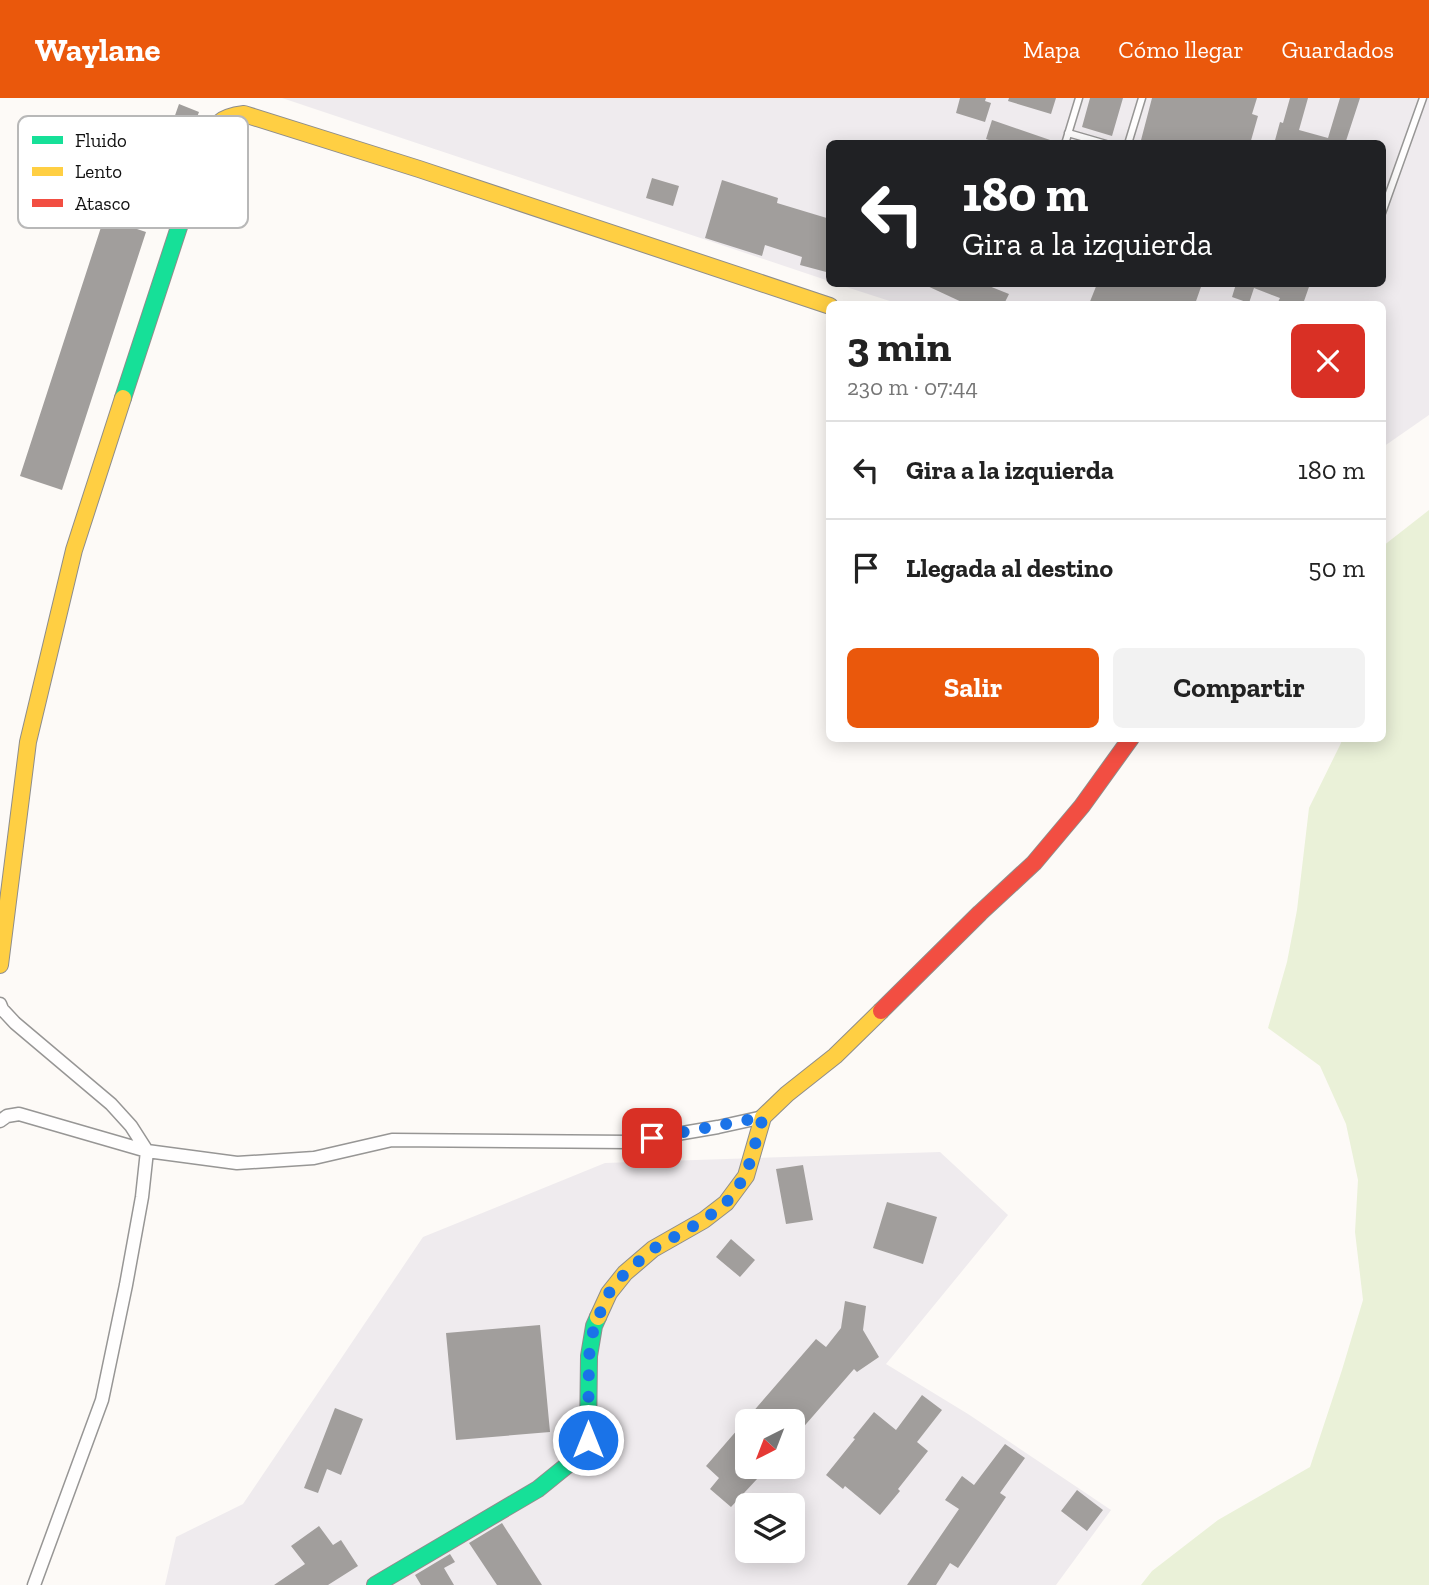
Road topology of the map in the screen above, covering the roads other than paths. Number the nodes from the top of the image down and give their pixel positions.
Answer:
1 (1079, 98) edge
2 (1142, 98) edge
3 (1423, 98) edge
4 (230, 116) edge
5 (1068, 133) junction
6 (1066, 140) edge
7 (1092, 140) edge
8 (1129, 140) edge
9 (1386, 203) edge
10 (179, 228) edge
11 (826, 305) edge
12 (1128, 742) edge
13 (0, 965) edge
14 (0, 1004) edge
15 (763, 1117) junction
16 (0, 1121) edge
17 (147, 1151) junction
18 (34, 1585) edge
19 (375, 1585) edge

1 - 5 lane
2 - 8 lane
3 - 9 lane
4 - 11 street
5 - 6 lane
5 - 7 lane
10 - 13 street
12 - 15 street
14 - 17 street
15 - 17 street
15 - 19 street
16 - 17 street
17 - 18 street

